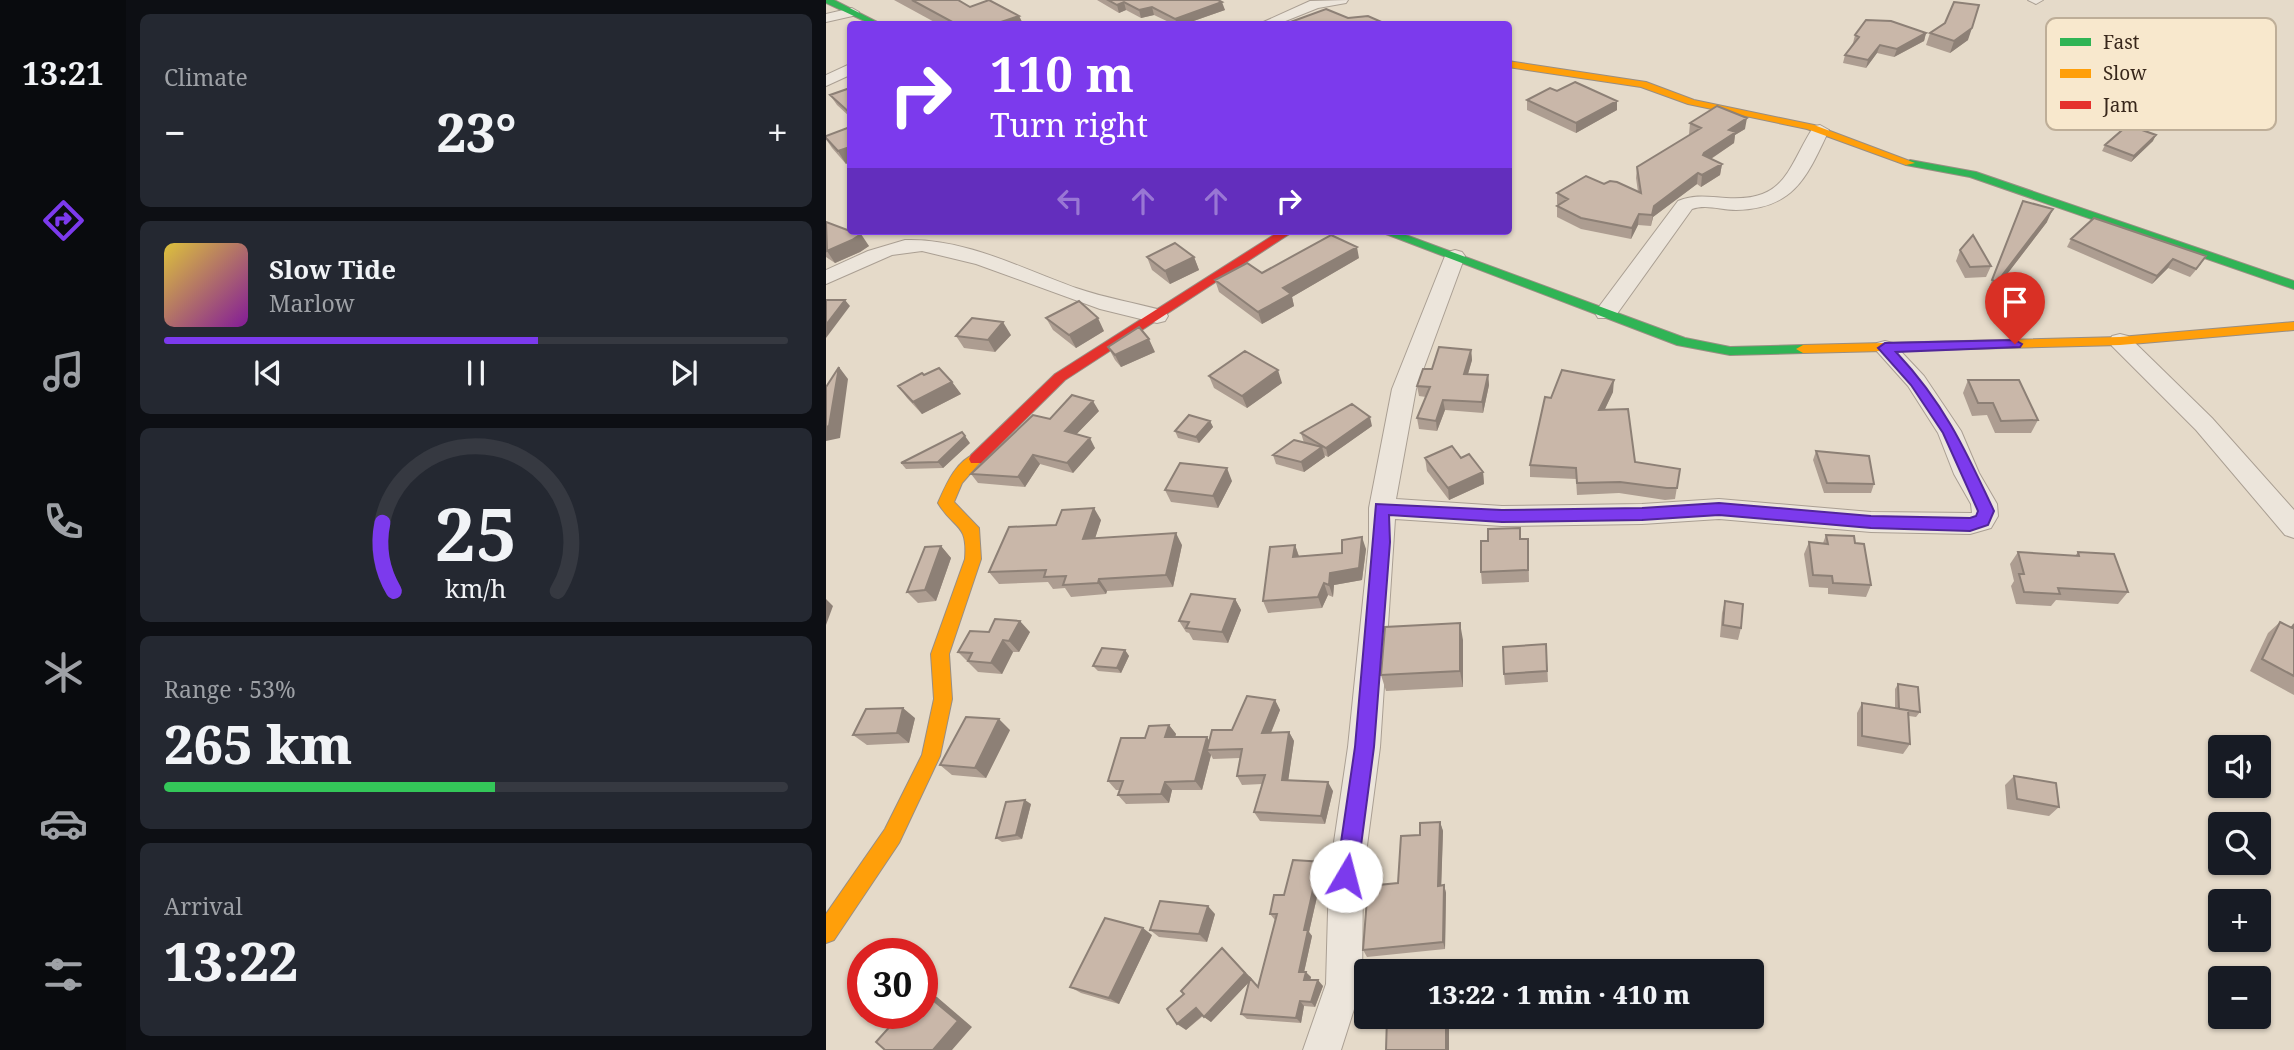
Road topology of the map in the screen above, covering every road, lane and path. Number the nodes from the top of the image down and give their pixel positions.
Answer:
1 (827, 0) edge
2 (1342, 0) edge
3 (1310, 2) edge
4 (852, 12) junction
5 (1343, 16) edge
6 (826, 18) edge
7 (871, 21) edge
8 (1272, 21) edge
9 (1512, 66) edge
10 (847, 71) edge
11 (826, 82) edge
12 (1820, 130) junction
13 (1282, 235) edge
14 (1395, 235) edge
15 (1455, 256) junction
16 (826, 278) edge
17 (2294, 285) edge
18 (1606, 313) junction
19 (1157, 316) junction
20 (2294, 326) edge
21 (2120, 341) junction
22 (1885, 348) junction
23 (1381, 508) junction
24 (2294, 528) edge
25 (826, 932) edge
26 (1322, 1050) edge

1 - 4 street
2 - 3 street
3 - 5 street
3 - 8 street
4 - 6 street
4 - 7 street
9 - 12 street
10 - 11 street
12 - 17 street
12 - 18 street
13 - 19 street
14 - 15 street
15 - 18 street
15 - 23 street
16 - 19 street
18 - 22 street
19 - 25 street
20 - 21 street
21 - 22 street
21 - 24 street
22 - 23 street
23 - 26 street

